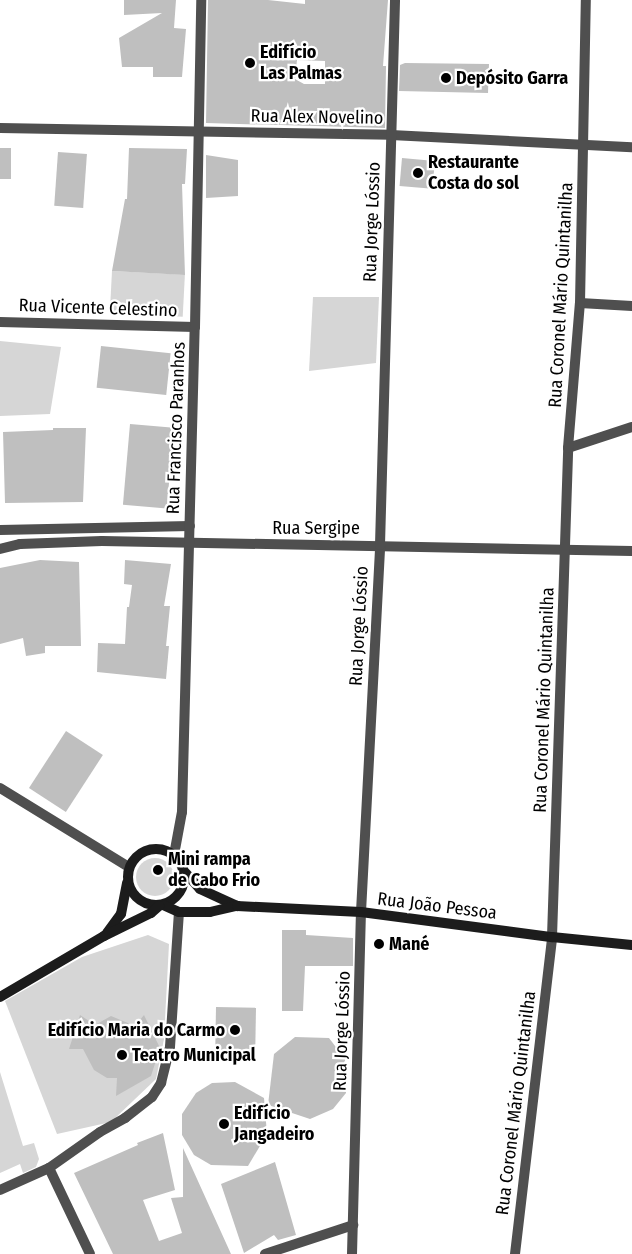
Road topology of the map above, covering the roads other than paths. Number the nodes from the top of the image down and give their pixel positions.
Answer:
1 (201, 0) edge
2 (395, 0) edge
3 (586, 0) edge
4 (0, 128) edge
5 (197, 131) junction
6 (391, 135) junction
7 (584, 146) junction
8 (632, 147) edge
9 (580, 303) junction
10 (632, 306) edge
11 (0, 322) edge
12 (195, 328) junction
13 (632, 427) edge
14 (568, 448) junction
15 (190, 526) junction
16 (0, 530) edge
17 (189, 544) junction
18 (380, 545) junction
19 (0, 549) edge
20 (565, 550) junction
21 (632, 551) edge
22 (0, 788) edge
23 (174, 856) junction
24 (129, 867) junction
25 (183, 870) junction
26 (128, 882) junction
27 (161, 905) junction
28 (237, 906) junction
29 (179, 912) junction
30 (361, 912) junction
31 (104, 936) junction
32 (552, 937) junction
33 (632, 945) edge
34 (0, 997) edge
35 (49, 1168) junction
36 (0, 1190) edge
37 (353, 1225) junction
38 (90, 1254) edge
39 (265, 1254) edge
40 (352, 1254) edge
41 (515, 1254) edge

1 - 5 street, Rua Francisco Paranhos
2 - 6 street, Rua Jorge Lóssio
3 - 7 street, Rua Coronel Mário Quintanilha
4 - 5 street, Rua Alex Novelino
5 - 6 street, Rua Alex Novelino
5 - 12 street, Rua Francisco Paranhos
6 - 7 street, Rua Alex Novelino
6 - 18 street, Rua Jorge Lóssio
7 - 8 street, Rua Alex Novelino
7 - 9 street, Rua Coronel Mário Quintanilha
9 - 10 street
9 - 14 street, Rua Coronel Mário Quintanilha
11 - 12 street, Rua Vicente Celestino
12 - 15 street, Rua Francisco Paranhos
13 - 14 street
14 - 20 street, Rua Coronel Mário Quintanilha
15 - 16 street
15 - 17 street, Rua Francisco Paranhos
17 - 18 street, Rua Sergipe
17 - 19 street, Rua Sergipe
17 - 23 street, Rua Francisco Paranhos
18 - 20 street, Rua Sergipe
18 - 30 street, Rua Jorge Lóssio
20 - 21 street, Rua Sergipe
20 - 32 street, Rua Coronel Mário Quintanilha
22 - 24 street
23 - 24 street
23 - 25 street
24 - 26 street
25 - 27 street
25 - 28 street, Rua João Pessoa
26 - 27 street
26 - 31 street
27 - 29 street, Rua João Pessoa
27 - 31 street
28 - 29 street, Rua João Pessoa
28 - 30 street, Rua João Pessoa
29 - 35 street
30 - 32 street, Rua João Pessoa
30 - 37 street, Rua Jorge Lóssio
31 - 34 street
32 - 33 street, Rua João Pessoa
32 - 41 street, Rua Coronel Mário Quintanilha
35 - 36 street
35 - 38 street
37 - 39 street
37 - 40 street, Rua Jorge Lóssio

